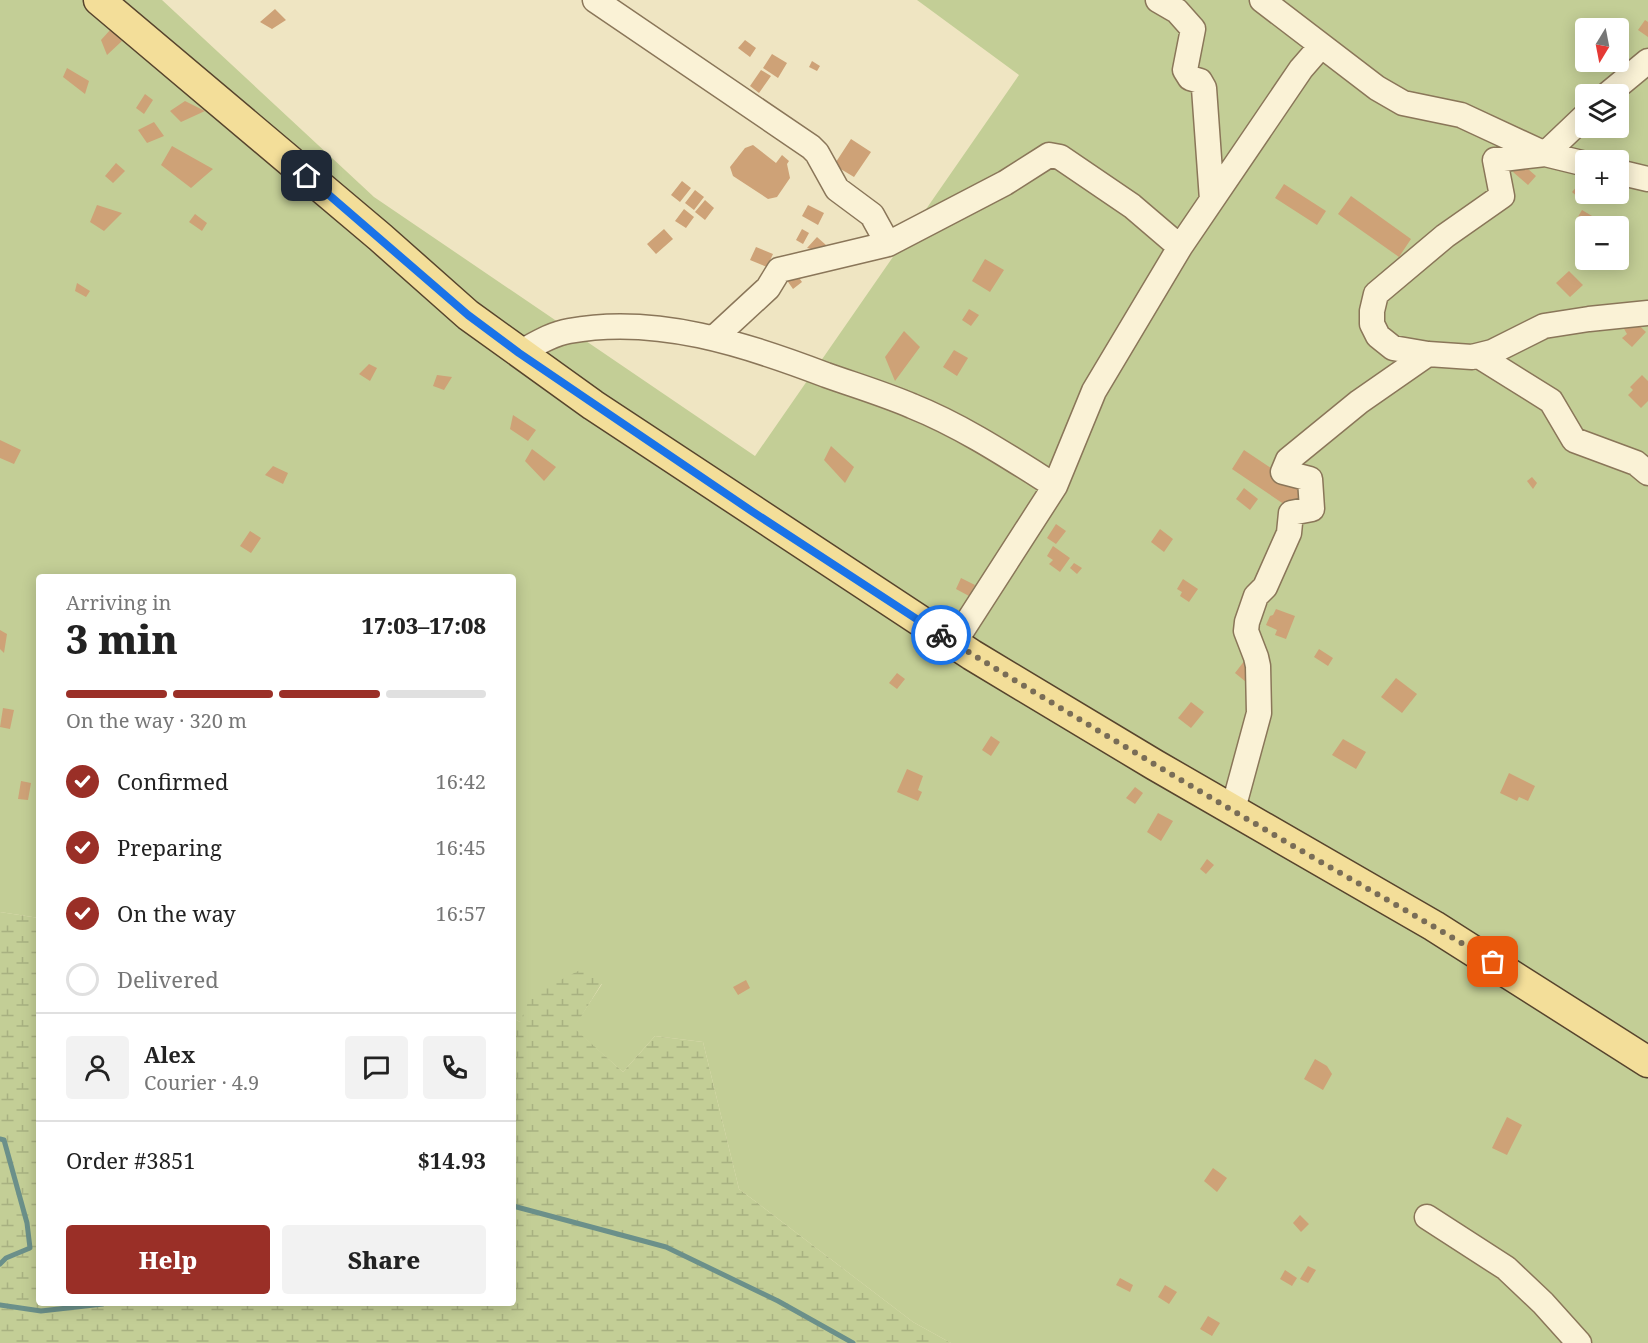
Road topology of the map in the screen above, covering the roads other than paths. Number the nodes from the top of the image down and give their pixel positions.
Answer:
1 (99, 0) edge
2 (595, 0) edge
3 (1158, 0) edge
4 (1262, 0) edge
5 (1321, 46) junction
6 (1648, 61) edge
7 (1620, 84) edge
8 (1575, 125) edge
9 (1545, 154) junction
10 (1575, 161) edge
11 (1629, 175) edge
12 (1648, 179) edge
13 (1212, 200) junction
14 (888, 244) junction
15 (1180, 247) junction
16 (1648, 313) edge
17 (715, 337) junction
18 (519, 353) junction
19 (1428, 354) junction
20 (1479, 356) junction
21 (1648, 473) edge
22 (1055, 486) junction
23 (954, 643) junction
24 (1233, 809) junction
25 (1648, 1062) edge
26 (1426, 1217) dead end
27 (1579, 1343) edge

1 - 18 main road
2 - 14 street
3 - 13 street
4 - 5 street
5 - 9 street
5 - 13 street
6 - 7 street
8 - 9 street
9 - 10 street
9 - 19 street
11 - 12 street
13 - 15 street
14 - 15 street
14 - 17 street
15 - 22 street
16 - 20 street
17 - 18 street
17 - 22 street
18 - 23 main road
19 - 20 street
19 - 24 street
20 - 21 street
22 - 23 street
23 - 24 main road
24 - 25 main road
26 - 27 street

